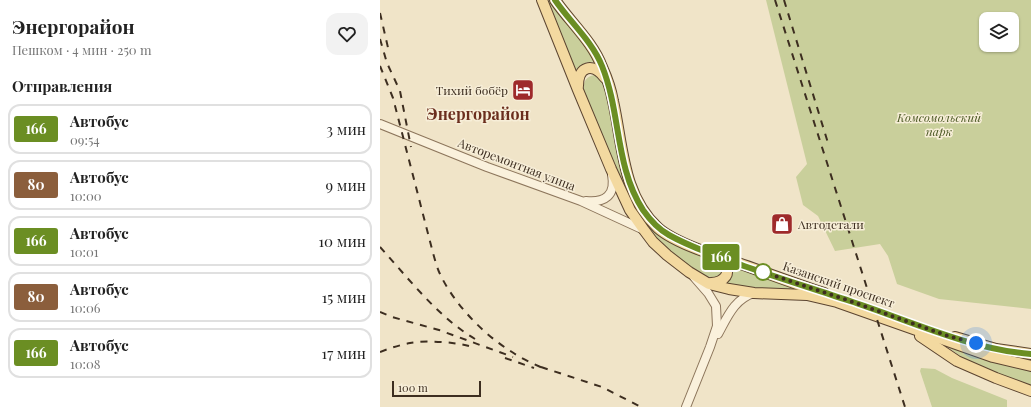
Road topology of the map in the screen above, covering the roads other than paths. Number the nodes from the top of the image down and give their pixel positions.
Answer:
1 (542, 0) edge
2 (555, 0) edge
3 (608, 83) junction
4 (578, 90) junction
5 (380, 124) edge
6 (611, 169) junction
7 (581, 201) junction
8 (644, 230) junction
9 (717, 256) junction
10 (690, 272) junction
11 (709, 284) junction
12 (754, 293) junction
13 (907, 327) junction
14 (710, 347) junction
15 (1031, 348) edge
16 (996, 349) junction
17 (1031, 354) edge
18 (1031, 366) edge
19 (1031, 390) edge
20 (686, 407) edge

1 - 4 main road, Казанский проспект
2 - 3 main road, Казанский проспект
3 - 4 main road
3 - 9 main road, Казанский проспект
4 - 6 main road, Казанский проспект
5 - 7 street, Авторемонтная улица
6 - 7 street
6 - 8 main road, Казанский проспект
7 - 8 street, Авторемонтная улица
8 - 10 main road, Казанский проспект
9 - 11 main road
9 - 16 main road, Казанский проспект
10 - 11 main road, Казанский проспект
10 - 14 street
11 - 12 main road, Казанский проспект
12 - 13 main road, Казанский проспект
12 - 14 street
13 - 18 main road, Казанский проспект
13 - 19 main road
14 - 20 street
15 - 16 main road
16 - 17 main road, Казанский проспект

